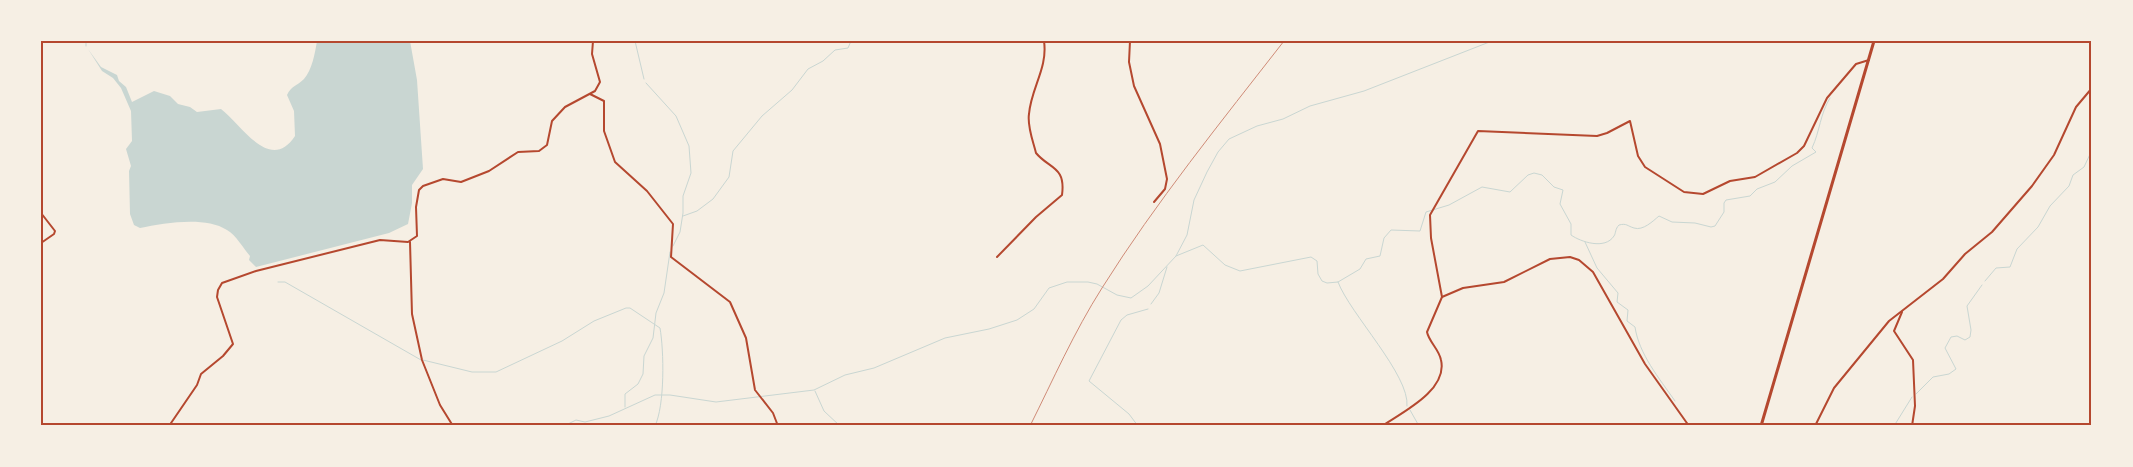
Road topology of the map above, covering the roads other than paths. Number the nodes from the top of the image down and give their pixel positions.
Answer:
1 (593, 41) edge
2 (1044, 41) edge
3 (1130, 41) edge
4 (1874, 41) edge
5 (1869, 60) junction
6 (2092, 88) edge
7 (590, 94) junction
8 (1154, 202) dead end
9 (41, 213) edge
10 (410, 242) junction
11 (41, 243) edge
12 (997, 257) dead end
13 (1442, 297) junction
14 (1903, 310) junction
15 (169, 426) edge
16 (453, 426) edge
17 (778, 426) edge
18 (1382, 426) edge
19 (1689, 426) edge
20 (1761, 426) edge
21 (1815, 426) edge
22 (1912, 426) edge

1 - 7 street
2 - 12 street
3 - 8 street
4 - 5 main road
5 - 13 street
5 - 20 main road
6 - 14 street
7 - 10 street
7 - 17 street
9 - 11 street
10 - 15 street
10 - 16 street
13 - 18 street
13 - 19 street
14 - 21 street
14 - 22 street

